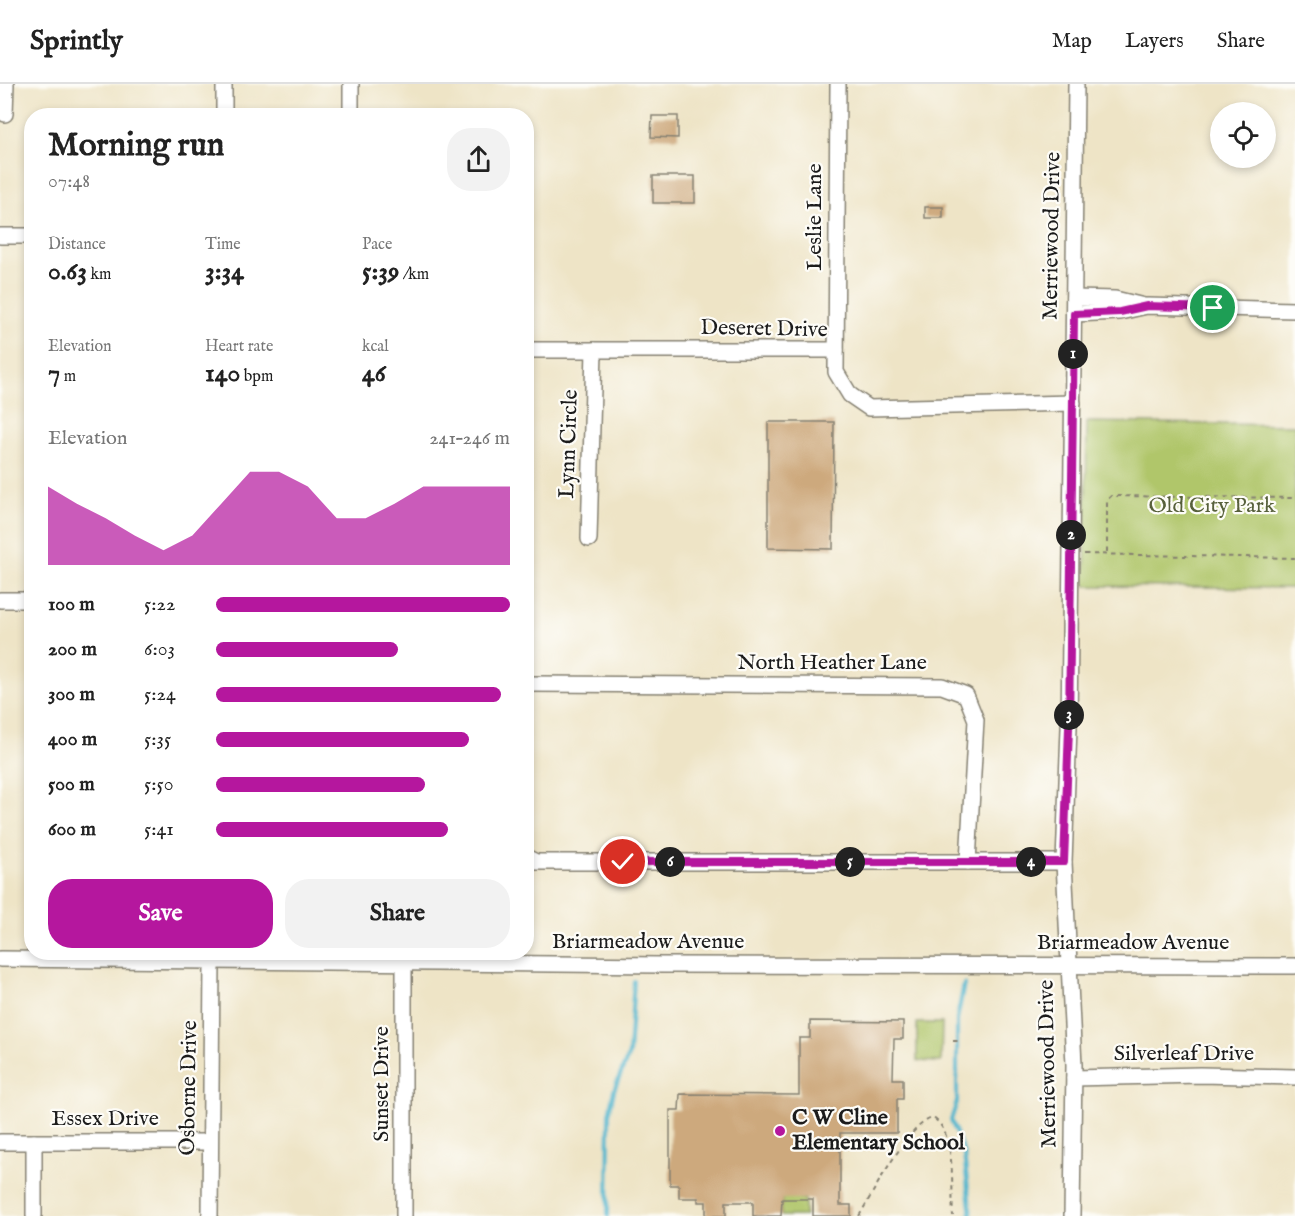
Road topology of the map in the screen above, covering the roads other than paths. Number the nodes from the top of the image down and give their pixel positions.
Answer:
1 (6, 84) edge
2 (224, 84) edge
3 (351, 84) edge
4 (838, 84) edge
5 (1076, 84) edge
6 (224, 108) edge
7 (351, 108) edge
8 (5, 114) dead end
9 (0, 236) edge
10 (24, 236) edge
11 (1074, 306) junction
12 (1295, 310) edge
13 (534, 350) edge
14 (594, 350) junction
15 (836, 350) junction
16 (1073, 403) junction
17 (589, 539) dead end
18 (0, 600) edge
19 (24, 600) edge
20 (534, 684) edge
21 (534, 861) edge
22 (968, 862) junction
23 (1064, 862) junction
24 (0, 959) edge
25 (24, 959) edge
26 (106, 960) edge
27 (276, 960) edge
28 (404, 960) edge
29 (534, 960) edge
30 (212, 961) junction
31 (1069, 966) junction
32 (1295, 966) edge
33 (1295, 1077) edge
34 (1074, 1078) junction
35 (0, 1142) edge
36 (34, 1142) junction
37 (210, 1142) junction
38 (34, 1216) edge
39 (210, 1216) edge
40 (404, 1216) edge
41 (1072, 1216) edge

1 - 8 street
2 - 6 street
3 - 7 street
4 - 15 street, Leslie Lane
5 - 11 street, Merriewood Drive
9 - 10 street
11 - 12 street
11 - 16 street, Merriewood Drive
13 - 14 street, Deseret Drive
14 - 15 street, Deseret Drive
14 - 17 street, Lynn Circle
15 - 16 street, Deseret Drive
16 - 23 street, Merriewood Drive
18 - 19 street
20 - 22 street, North Heather Lane
21 - 22 street
22 - 23 street
23 - 31 street, Merriewood Drive
24 - 25 street, Briarmeadow Avenue
26 - 30 street, Briarmeadow Avenue
27 - 30 street, Briarmeadow Avenue
28 - 40 street, Sunset Drive
29 - 31 street, Briarmeadow Avenue
30 - 37 street, Osborne Drive
31 - 32 street, Briarmeadow Avenue
31 - 34 street, Merriewood Drive
33 - 34 street, Silverleaf Drive
34 - 41 street, Merriewood Drive
35 - 36 street, Essex Drive
36 - 37 street, Essex Drive
36 - 38 street
37 - 39 street, Osborne Drive

